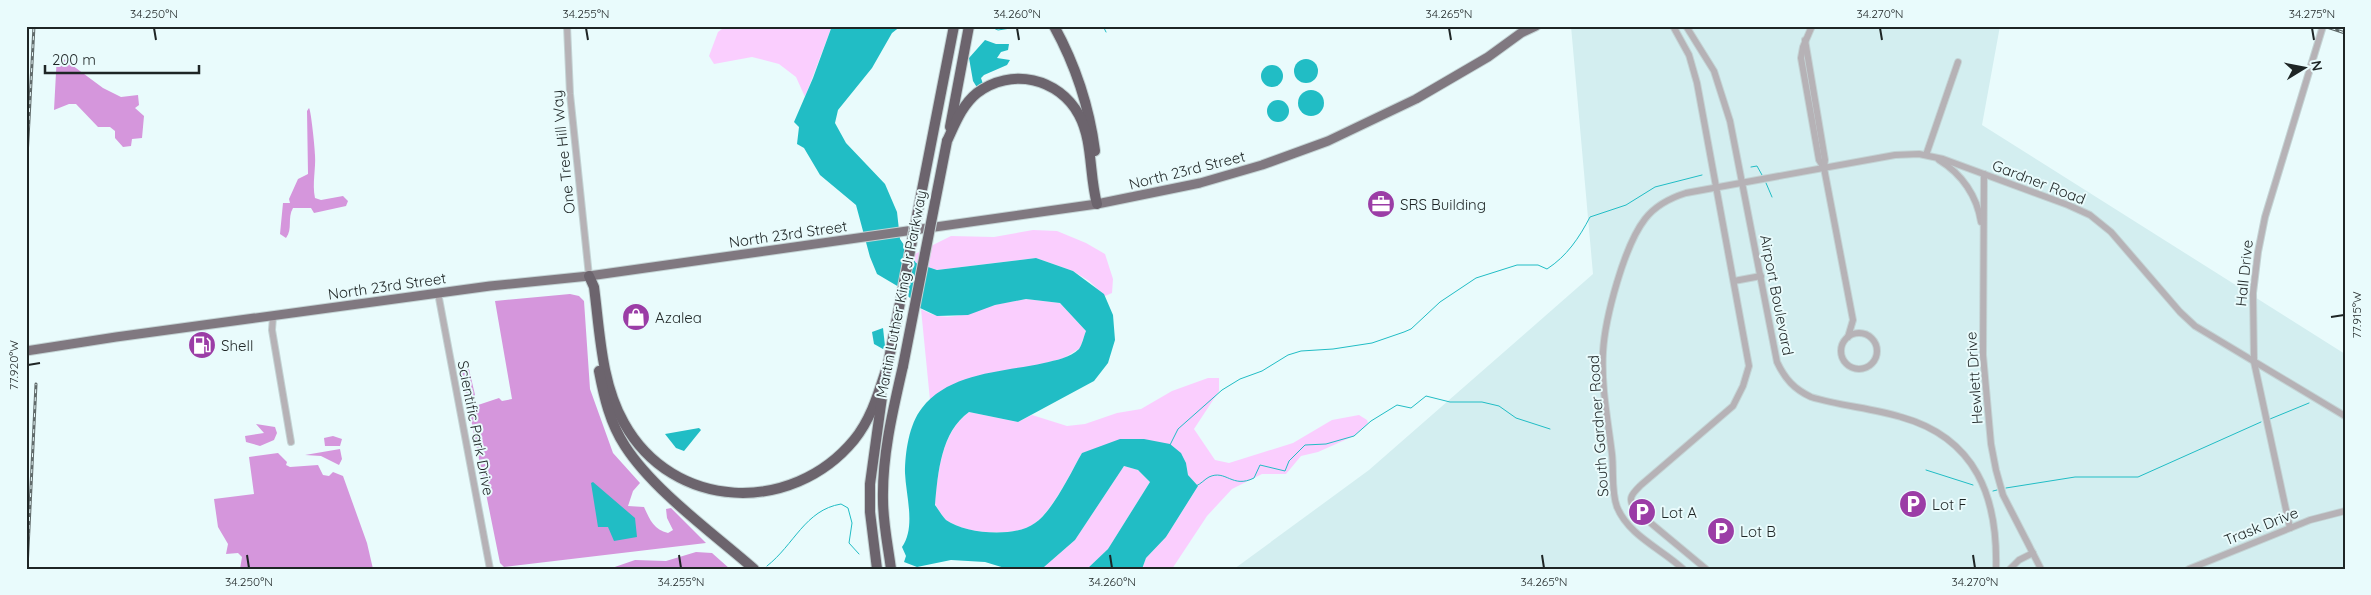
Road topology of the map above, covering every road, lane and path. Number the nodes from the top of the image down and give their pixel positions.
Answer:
1 (567, 26) edge
2 (954, 26) edge
3 (968, 26) edge
4 (1054, 26) edge
5 (1536, 26) edge
6 (1673, 26) edge
7 (1686, 26) edge
8 (1812, 26) edge
9 (2324, 26) edge
10 (1523, 30) edge
11 (1958, 62) dead end
12 (947, 141) junction
13 (1928, 156) junction
14 (1824, 168) junction
15 (1984, 174) junction
16 (1743, 183) junction
17 (1717, 187) junction
18 (1097, 204) junction
19 (1984, 243) junction
20 (588, 276) junction
21 (1760, 276) junction
22 (1734, 281) junction
23 (438, 293) junction
24 (273, 317) junction
25 (1853, 320) junction
26 (1863, 333) junction
27 (1848, 336) junction
28 (26, 351) edge
29 (2254, 362) junction
30 (888, 364) junction
31 (2345, 416) edge
32 (290, 442) dead end
33 (2345, 512) edge
34 (2290, 528) junction
35 (2033, 553) junction
36 (1682, 568) edge
37 (490, 569) edge
38 (754, 569) edge
39 (877, 569) edge
40 (891, 569) edge
41 (1706, 569) edge
42 (1996, 569) edge
43 (2010, 569) edge
44 (2041, 569) edge
45 (2189, 569) edge

1 - 20 street, One Tree Hill Way
2 - 30 highway, Martin Luther King Jr Parkway, bridge
3 - 12 highway, Martin Luther King Jr Parkway
4 - 18 highway
5 - 10 main road, North 23rd Street
6 - 17 street
7 - 16 street, Airport Boulevard
8 - 14 street
9 - 29 street, Hall Drive
10 - 18 main road, North 23rd Street
11 - 13 street
12 - 18 highway
12 - 40 highway, Martin Luther King Jr Parkway, bridge
13 - 14 street, Gardner Road
13 - 15 street, Gardner Road
13 - 19 street
14 - 16 street, Gardner Road
14 - 25 street
15 - 19 street, Hewlett Drive
15 - 29 street, Gardner Road
16 - 17 street, Gardner Road
16 - 21 street, Airport Boulevard
17 - 22 street
17 - 36 street, South Gardner Road
18 - 20 main road, North 23rd Street
19 - 35 street, Hewlett Drive
20 - 23 main road, North 23rd Street
20 - 30 highway
20 - 38 highway
21 - 22 street
21 - 42 street, Airport Boulevard
22 - 41 street
23 - 24 main road, North 23rd Street
23 - 37 street, Scientific Park Drive
24 - 28 main road, North 23rd Street
24 - 32 street
25 - 26 street
25 - 27 street
26 - 27 street
26 - 27 street
29 - 31 street, Gardner Road
29 - 34 street, Hall Drive
30 - 39 highway, Martin Luther King Jr Parkway
33 - 34 street, Trask Drive
34 - 45 street, Trask Drive
35 - 43 street
35 - 44 street, Hewlett Drive

